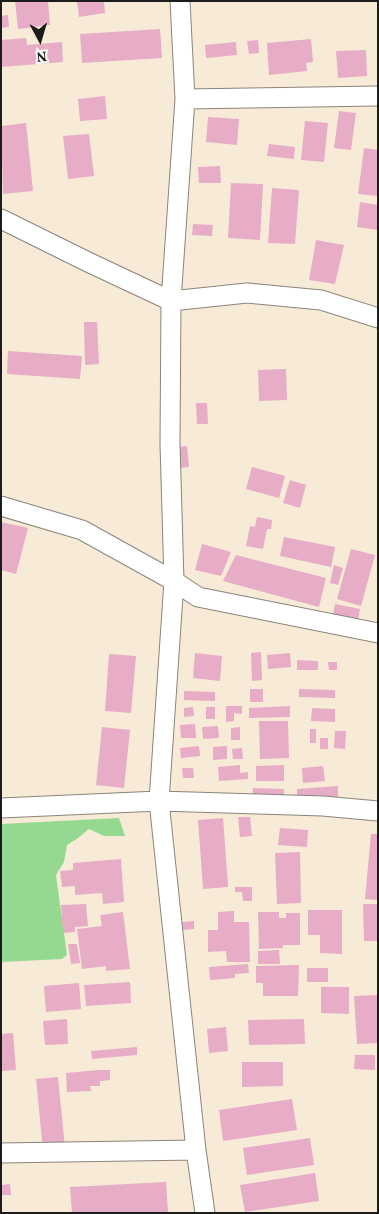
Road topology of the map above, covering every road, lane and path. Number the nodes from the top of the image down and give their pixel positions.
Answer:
1 (180, 1) edge
2 (378, 96) edge
3 (185, 99) junction
4 (1, 219) edge
5 (171, 301) junction
6 (378, 318) edge
7 (1, 506) edge
8 (174, 581) junction
9 (378, 633) edge
10 (159, 801) junction
11 (1, 808) edge
12 (378, 811) edge
13 (196, 1150) junction
14 (1, 1153) edge
15 (205, 1213) edge

1 - 3 street
2 - 3 street
3 - 5 street
4 - 5 street
5 - 6 street
5 - 8 street
7 - 8 street
8 - 9 street
8 - 10 street
10 - 11 street
10 - 12 street
10 - 13 street
13 - 14 street
13 - 15 street

